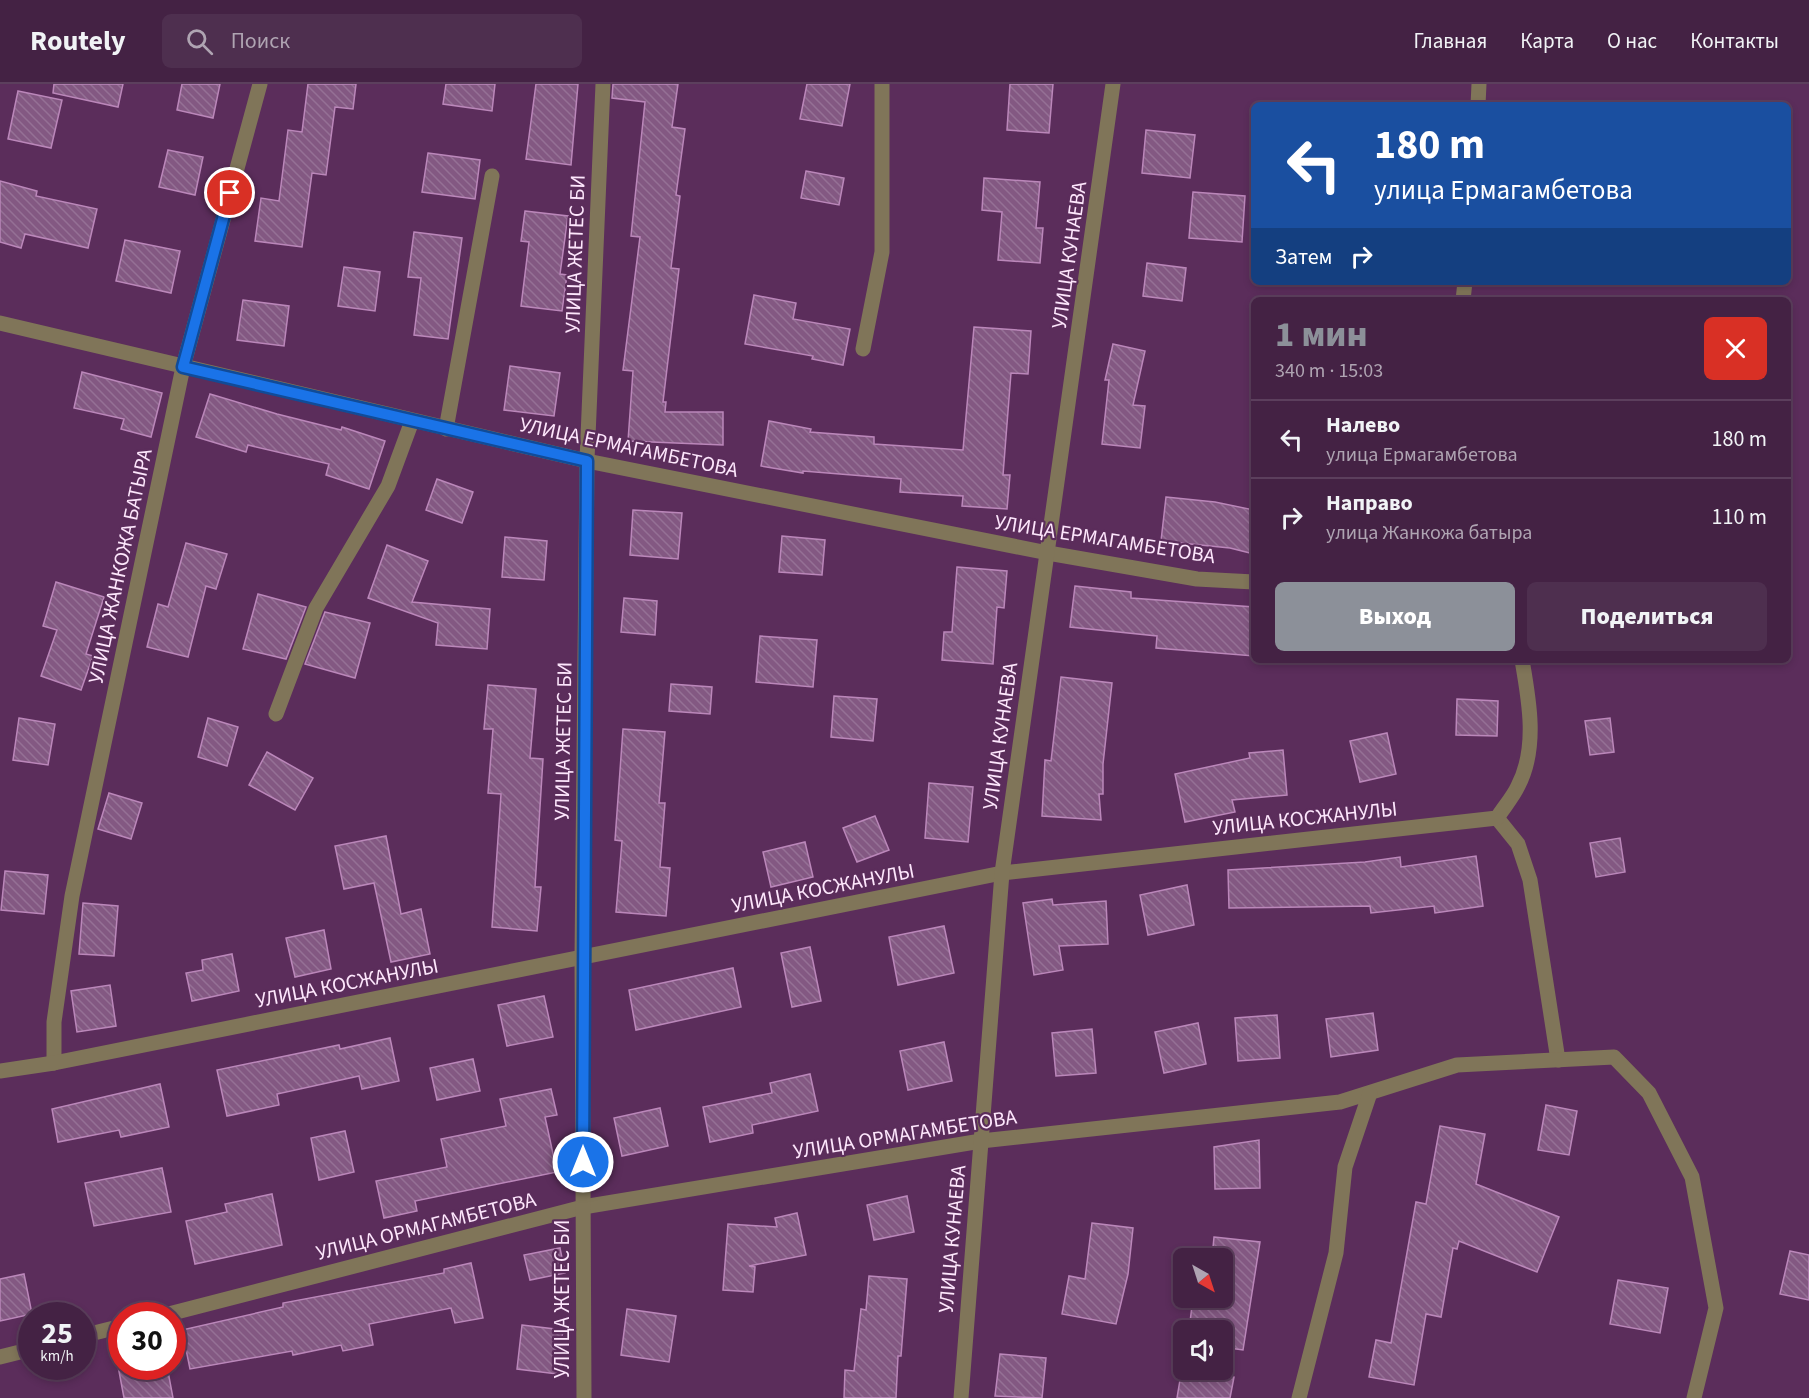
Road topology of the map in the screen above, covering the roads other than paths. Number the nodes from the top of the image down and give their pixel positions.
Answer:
1 (260, 84) edge
2 (603, 84) edge
3 (882, 84) edge
4 (1113, 84) edge
5 (1479, 84) edge
6 (1478, 102) edge
7 (492, 176) dead end
8 (0, 323) edge
9 (863, 349) dead end
10 (183, 367) junction
11 (412, 421) junction
12 (446, 429) junction
13 (587, 461) junction
14 (1048, 553) junction
15 (1251, 582) edge
16 (1523, 663) edge
17 (276, 714) dead end
18 (1497, 818) junction
19 (1002, 873) junction
20 (582, 958) junction
21 (1558, 1060) junction
22 (54, 1063) junction
23 (0, 1071) edge
24 (1370, 1093) junction
25 (981, 1141) junction
26 (583, 1207) junction
27 (186, 1310) edge
28 (18, 1352) edge
29 (0, 1357) edge
30 (584, 1398) edge
31 (960, 1398) edge
32 (1299, 1398) edge
33 (1694, 1398) edge

1 - 10 street, УЛИЦА ЖАНКОЖА БАТЫРА
2 - 13 street, УЛИЦА ЖЕТЕС БИ
3 - 9 street
4 - 14 street, УЛИЦА КУНАЕВА
5 - 6 street
7 - 12 street
8 - 10 street, УЛИЦА ЕРМАГАМБЕТОВА
10 - 11 street, УЛИЦА ЕРМАГАМБЕТОВА
10 - 22 street, УЛИЦА ЖАНКОЖА БАТЫРА
11 - 12 street, УЛИЦА ЕРМАГАМБЕТОВА
11 - 17 street
12 - 13 street, УЛИЦА ЕРМАГАМБЕТОВА
13 - 14 street, УЛИЦА ЕРМАГАМБЕТОВА
13 - 20 street, УЛИЦА ЖЕТЕС БИ
14 - 15 street, УЛИЦА ЕРМАГАМБЕТОВА
14 - 19 street, УЛИЦА КУНАЕВА
16 - 18 street
18 - 19 street, УЛИЦА КОСЖАНУЛЫ
18 - 21 street
19 - 20 street, УЛИЦА КОСЖАНУЛЫ
19 - 25 street, УЛИЦА КУНАЕВА
20 - 22 street, УЛИЦА КОСЖАНУЛЫ
20 - 26 street, УЛИЦА ЖЕТЕС БИ
21 - 24 street, УЛИЦА ОРМАГАМБЕТОВА
21 - 33 street, УЛИЦА ОРМАГАМБЕТОВА
22 - 23 street, УЛИЦА КОСЖАНУЛЫ
24 - 25 street, УЛИЦА ОРМАГАМБЕТОВА
24 - 32 street
25 - 26 street, УЛИЦА ОРМАГАМБЕТОВА
25 - 31 street, УЛИЦА КУНАЕВА
26 - 27 street, УЛИЦА ОРМАГАМБЕТОВА
26 - 30 street, УЛИЦА ЖЕТЕС БИ
28 - 29 street

